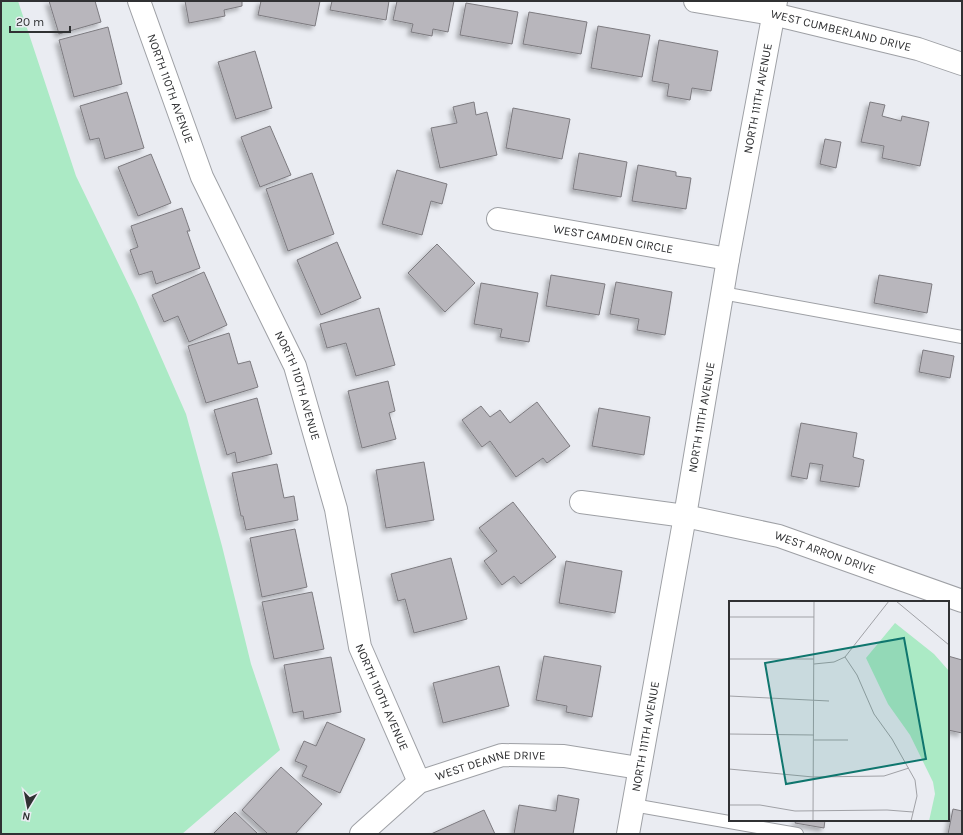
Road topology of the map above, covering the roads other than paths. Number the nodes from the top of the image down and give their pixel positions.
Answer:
1 (140, 1) edge
2 (695, 1) edge
3 (774, 8) edge
4 (962, 64) edge
5 (498, 219) dead end
6 (728, 259) junction
7 (722, 293) junction
8 (962, 337) edge
9 (580, 502) dead end
10 (685, 516) junction
11 (962, 601) edge
12 (639, 768) junction
13 (419, 782) junction
14 (633, 805) junction
15 (361, 834) edge
16 (628, 834) edge
17 (797, 834) edge

1 - 13 street, NORTH 110TH AVENUE
2 - 3 street, WEST CUMBERLAND DRIVE
3 - 4 street, WEST CUMBERLAND DRIVE
3 - 6 street, NORTH 111TH AVENUE
5 - 6 street, WEST CAMDEN CIRCLE
6 - 7 street, NORTH 111TH AVENUE
7 - 8 lane
7 - 10 street, NORTH 111TH AVENUE
9 - 10 street, WEST ARRON DRIVE
10 - 11 street, WEST ARRON DRIVE
10 - 12 street, NORTH 111TH AVENUE
12 - 13 street, WEST DEANNE DRIVE
12 - 14 street, NORTH 111TH AVENUE
13 - 15 street, WEST DEANNE DRIVE
14 - 16 street, NORTH 111TH AVENUE
14 - 17 lane

